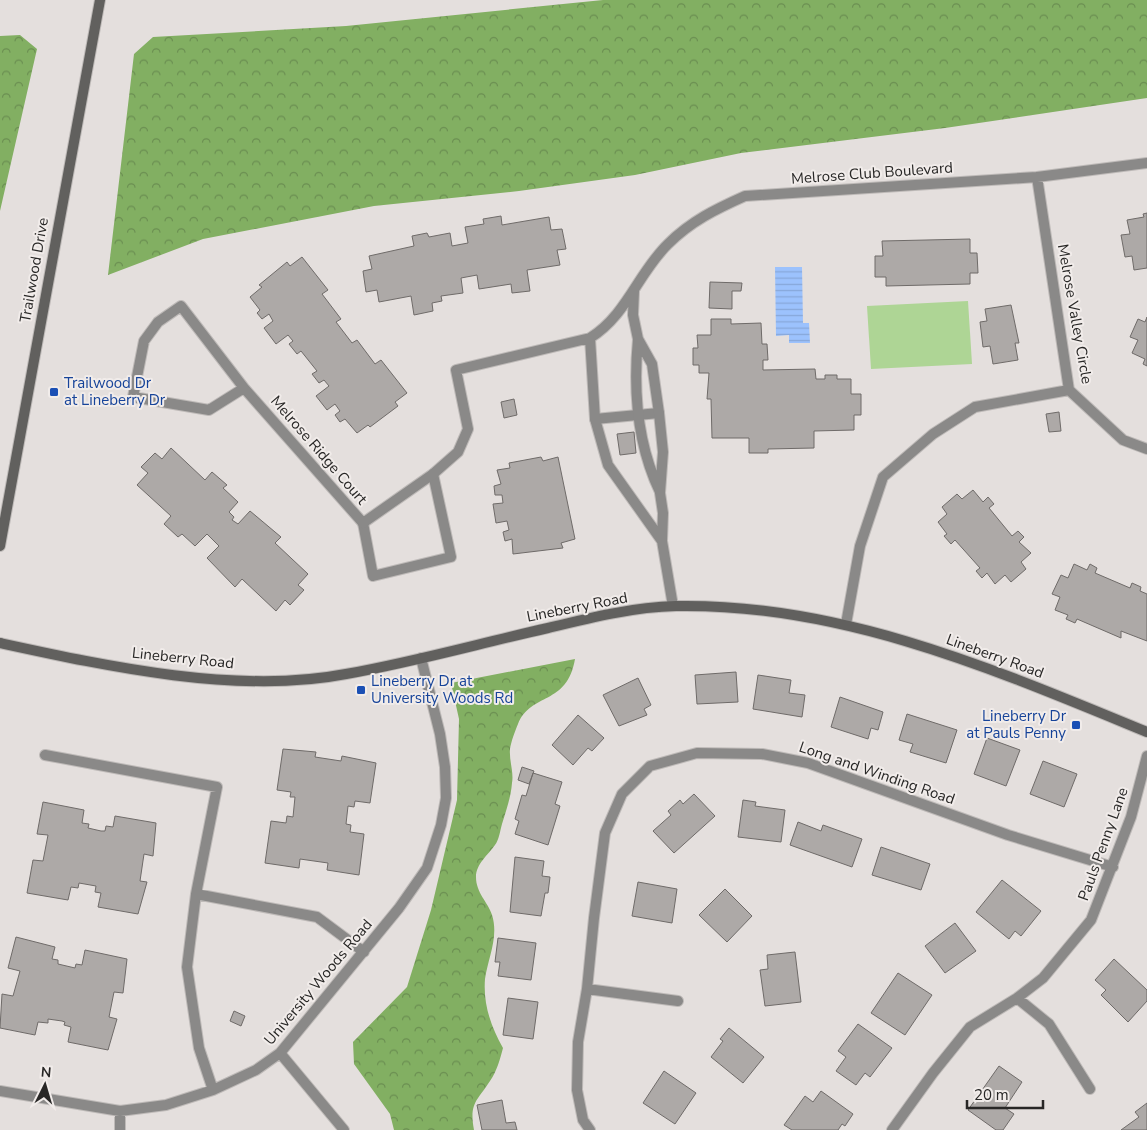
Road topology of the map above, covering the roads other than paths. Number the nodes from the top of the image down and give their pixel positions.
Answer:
1 (100, 0) edge
2 (1147, 163) edge
3 (1037, 177) junction
4 (635, 288) junction
5 (590, 338) junction
6 (638, 339) junction
7 (244, 388) junction
8 (1070, 390) junction
9 (659, 413) junction
10 (638, 415) junction
11 (595, 420) junction
12 (1147, 449) edge
13 (433, 474) junction
14 (660, 493) junction
15 (363, 523) junction
16 (662, 541) junction
17 (0, 546) edge
18 (673, 606) junction
19 (846, 624) junction
20 (0, 644) edge
21 (421, 658) junction
22 (1147, 732) edge
23 (45, 755) dead end
24 (1147, 756) edge
25 (1113, 867) junction
26 (196, 894) junction
27 (364, 952) junction
28 (588, 989) junction
29 (1017, 998) junction
30 (678, 1001) dead end
31 (280, 1053) junction
32 (1090, 1089) dead end
33 (214, 1090) junction
34 (0, 1091) edge
35 (120, 1111) junction
36 (120, 1130) edge
37 (344, 1130) edge
38 (590, 1130) edge
39 (892, 1130) edge

1 - 17 street, Trailwood Drive
2 - 3 street, Melrose Club Boulevard
3 - 4 street, Melrose Club Boulevard
3 - 8 street, Melrose Valley Circle
4 - 5 street, Melrose Club Boulevard
4 - 6 street
5 - 11 street
5 - 13 street, Melrose Ridge Court
6 - 9 street
6 - 10 street
7 - 7 street, Melrose Ridge Court
7 - 15 street, Melrose Ridge Court
8 - 12 street, Melrose Valley Circle
8 - 19 street
9 - 10 street
9 - 14 street
10 - 11 street
10 - 14 street
11 - 16 street
13 - 15 street, Melrose Ridge Court
13 - 15 street
14 - 16 street
16 - 18 street
18 - 19 street, Lineberry Road
18 - 21 street, Lineberry Road
19 - 22 street, Lineberry Road
20 - 21 street, Lineberry Road
21 - 27 street, University Woods Road
23 - 26 street
24 - 25 street, Pauls Penny Lane
25 - 28 street, Long and Winding Road
25 - 29 street, Pauls Penny Lane
26 - 27 street
26 - 33 street
27 - 31 street, University Woods Road
28 - 30 street
28 - 38 street, Long and Winding Road
29 - 32 street
29 - 39 street, Pauls Penny Lane
31 - 33 street, University Woods Road
31 - 37 street
33 - 35 street, University Woods Road
34 - 35 street, University Woods Road
35 - 36 street

